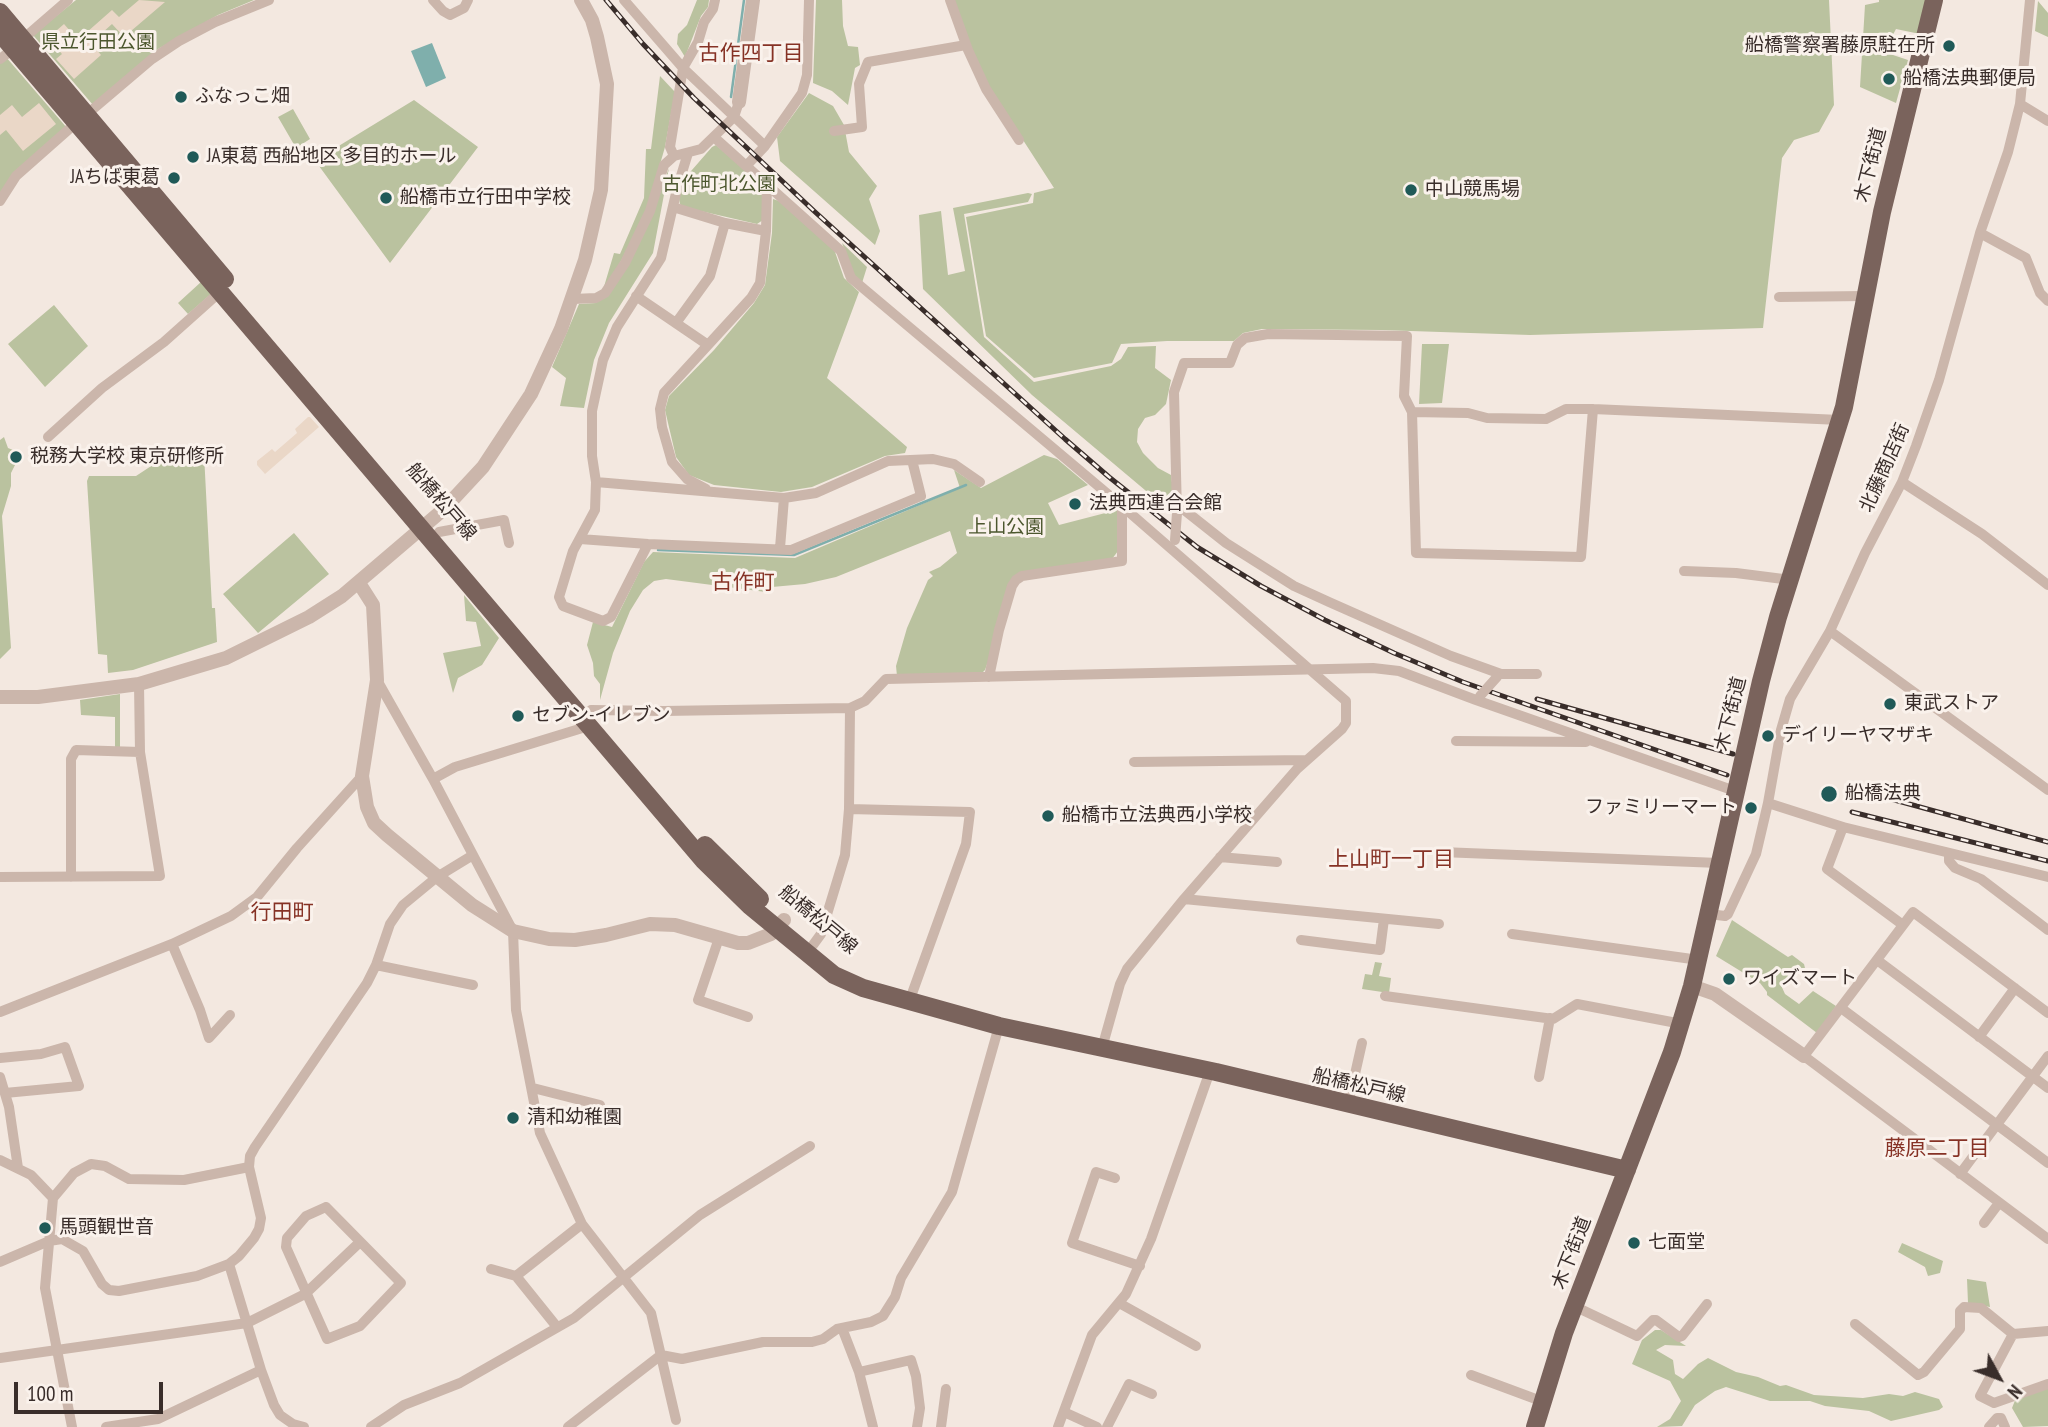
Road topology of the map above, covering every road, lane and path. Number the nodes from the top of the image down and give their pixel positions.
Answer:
1 (68, 0) edge
2 (269, 0) edge
3 (433, 0) edge
4 (468, 0) edge
5 (581, 0) edge
6 (624, 0) edge
7 (715, 0) edge
8 (753, 0) edge
9 (808, 0) edge
10 (950, 0) edge
11 (1934, 0) edge
12 (2030, 0) edge
13 (0, 12) edge
14 (0, 33) edge
15 (966, 45) junction
16 (12, 49) edge
17 (683, 68) junction
18 (738, 102) joint
19 (2020, 104) junction
20 (734, 117) junction
21 (81, 119) junction
22 (2048, 121) edge
23 (834, 131) dead end
24 (715, 138) junction
25 (1019, 140) dead end
26 (765, 146) junction
27 (688, 153) junction
28 (674, 156) junction
29 (747, 165) junction
30 (767, 183) junction
31 (0, 201) edge
32 (673, 207) junction
33 (725, 223) junction
34 (766, 231) junction
35 (1980, 233) junction
36 (220, 292) junction
37 (636, 296) junction
38 (1865, 296) junction
39 (1779, 297) dead end
40 (573, 299) junction
41 (2048, 300) edge
42 (676, 323) junction
43 (708, 345) junction
44 (1593, 409) junction
45 (1412, 412) junction
46 (1840, 420) junction
47 (48, 437) dead end
48 (912, 460) junction
49 (596, 482) junction
50 (980, 482) dead end
51 (1902, 482) junction
52 (710, 492) junction
53 (784, 498) junction
54 (1122, 506) junction
55 (1177, 509) junction
56 (430, 528) junction
57 (580, 539) junction
58 (509, 543) dead end
59 (648, 544) junction
60 (1175, 546) junction
61 (780, 548) junction
62 (1684, 571) dead end
63 (1791, 580) junction
64 (359, 583) junction
65 (2048, 584) edge
66 (1830, 631) junction
67 (1309, 668) junction
68 (1536, 674) dead end
69 (1499, 676) junction
70 (989, 677) junction
71 (377, 681) junction
72 (139, 684) junction
73 (0, 697) edge
74 (1478, 698) junction
75 (850, 708) junction
76 (590, 718) junction
77 (1456, 741) dead end
78 (1596, 742) junction
79 (140, 752) junction
80 (1307, 760) junction
81 (1134, 762) dead end
82 (362, 776) junction
83 (433, 779) junction
84 (2048, 790) edge
85 (1735, 791) junction
86 (1768, 803) junction
87 (849, 809) junction
88 (1843, 827) junction
89 (1441, 852) dead end
90 (1949, 853) junction
91 (472, 855) junction
92 (1220, 857) junction
93 (1277, 862) dead end
94 (1719, 863) junction
95 (0, 877) edge
96 (71, 877) junction
97 (437, 877) junction
98 (2048, 877) edge
99 (1184, 899) junction
100 (1709, 915) junction
101 (1384, 919) junction
102 (780, 925) junction
103 (1439, 925) dead end
104 (1903, 925) junction
105 (2048, 930) edge
106 (513, 931) junction
107 (1512, 934) dead end
108 (719, 938) junction
109 (1301, 940) dead end
110 (172, 944) junction
111 (813, 945) junction
112 (1699, 960) junction
113 (1877, 960) junction
114 (376, 965) junction
115 (473, 985) dead end
116 (1692, 986) junction
117 (2015, 988) junction
118 (878, 992) junction
119 (1385, 996) dead end
120 (909, 1002) junction
121 (1841, 1008) junction
122 (0, 1012) edge
123 (2048, 1013) edge
124 (230, 1015) dead end
125 (748, 1017) dead end
126 (1550, 1018) junction
127 (1682, 1024) junction
128 (999, 1026) junction
129 (1979, 1037) junction
130 (1362, 1043) dead end
131 (1102, 1048) junction
132 (1804, 1056) junction
133 (2048, 1056) edge
134 (0, 1058) edge
135 (1210, 1071) junction
136 (0, 1077) edge
137 (1539, 1077) dead end
138 (2033, 1077) junction
139 (533, 1088) junction
140 (2048, 1088) edge
141 (5, 1093) junction
142 (600, 1105) dead end
143 (1348, 1105) junction
144 (1997, 1124) junction
145 (810, 1146) dead end
146 (0, 1160) edge
147 (2048, 1163) edge
148 (249, 1167) junction
149 (18, 1168) junction
150 (1627, 1170) junction
151 (1959, 1174) junction
152 (1115, 1178) dead end
153 (53, 1198) junction
154 (1999, 1203) junction
155 (1984, 1223) dead end
156 (582, 1224) junction
157 (2048, 1239) edge
158 (49, 1241) junction
159 (360, 1242) junction
160 (0, 1262) edge
161 (229, 1264) junction
162 (1140, 1266) junction
163 (491, 1269) dead end
164 (516, 1276) junction
165 (623, 1279) junction
166 (305, 1294) junction
167 (1119, 1303) junction
168 (1707, 1304) dead end
169 (1574, 1306) junction
170 (247, 1323) junction
171 (1855, 1324) dead end
172 (557, 1327) junction
173 (842, 1328) junction
174 (2048, 1331) edge
175 (2013, 1334) junction
176 (1196, 1346) dead end
177 (58, 1350) junction
178 (661, 1355) junction
179 (0, 1358) edge
180 (261, 1370) junction
181 (859, 1372) junction
182 (1471, 1375) dead end
183 (2048, 1384) edge
184 (946, 1389) dead end
185 (1152, 1394) dead end
186 (1541, 1401) junction
187 (1064, 1412) junction
188 (676, 1420) dead end
189 (72, 1427) edge
190 (106, 1427) edge
191 (304, 1427) edge
192 (371, 1427) edge
193 (568, 1427) edge
194 (873, 1427) edge
195 (917, 1427) edge
196 (941, 1427) edge
197 (1058, 1427) edge
198 (1097, 1427) edge
199 (1107, 1427) edge
200 (1535, 1427) edge
201 (1989, 1427) edge
202 (2006, 1427) edge

1 - 16 street
2 - 21 street
3 - 4 street
5 - 40 street
6 - 17 street
7 - 17 street
8 - 18 street
9 - 26 street
10 - 15 street
11 - 38 main road, 木下街道
12 - 19 street, 北藤商店街
13 - 16 main road, 船橋松戸線
14 - 16 main road, 船橋松戸線
15 - 23 street
15 - 25 street
16 - 21 main road, 船橋松戸線
17 - 20 street
17 - 28 street
18 - 20 street
19 - 22 street
19 - 35 street, 北藤商店街
20 - 24 street
20 - 26 street
21 - 31 street
21 - 36 main road, 船橋松戸線
21 - 56 main road, 船橋松戸線
24 - 27 street
24 - 29 street
26 - 29 street
27 - 28 street
27 - 32 street
28 - 40 street
29 - 30 street
30 - 34 street
30 - 54 street
32 - 33 street
32 - 37 street
33 - 34 street
33 - 42 street
34 - 43 street
35 - 41 street
35 - 51 street, 北藤商店街
36 - 47 street
36 - 56 main road, 船橋松戸線
37 - 42 street
37 - 49 street
38 - 39 street
38 - 46 main road, 木下街道
40 - 56 street
42 - 43 street
43 - 52 street
44 - 45 street
44 - 45 street
44 - 46 street
45 - 55 street
46 - 63 main road, 木下街道
48 - 50 street
48 - 53 street
48 - 61 street
49 - 52 street
49 - 57 street
51 - 65 street
51 - 66 street, 北藤商店街
52 - 53 street
53 - 61 street
54 - 60 street
54 - 70 street
55 - 60 street, bridge
55 - 69 street
56 - 58 street
56 - 64 street
56 - 76 main road, 船橋松戸線
57 - 59 street
57 - 59 street
59 - 61 street
60 - 67 street
62 - 63 street
63 - 85 main road, 木下街道
64 - 71 street
64 - 72 street
66 - 84 street
66 - 86 street, 北藤商店街
67 - 70 street
67 - 74 street
67 - 80 street
68 - 69 street
69 - 74 street, bridge
70 - 75 street
71 - 82 street
71 - 83 street
72 - 73 street
72 - 79 street
74 - 78 street
75 - 76 street
75 - 87 street
76 - 83 street
76 - 102 main road, 船橋松戸線
77 - 78 street
78 - 85 street
79 - 96 street
79 - 96 street
80 - 81 street
80 - 92 street
82 - 97 street
82 - 110 street
83 - 91 street
85 - 94 main road, 木下街道
86 - 88 street
86 - 100 street, 北藤商店街
87 - 111 street
87 - 120 street
88 - 90 street
88 - 104 street
89 - 94 street
90 - 98 street
90 - 105 street
91 - 97 street
91 - 106 street
92 - 93 street
92 - 99 street
94 - 100 main road, 木下街道
95 - 96 street
97 - 106 street
97 - 114 street
99 - 101 street
99 - 131 street
100 - 112 main road, 木下街道
101 - 103 street
101 - 109 street
102 - 108 street
102 - 111 main road, 船橋松戸線
102 - 118 main road, 船橋松戸線
104 - 113 street
104 - 117 street
106 - 108 street
106 - 139 street
107 - 112 street
108 - 125 street
110 - 122 street
110 - 124 street
111 - 118 main road, 船橋松戸線
112 - 116 main road, 木下街道
113 - 121 street
113 - 129 street
114 - 115 street
114 - 148 street
116 - 127 main road, 木下街道
116 - 132 street
117 - 123 street
117 - 129 street
118 - 120 main road, 船橋松戸線
119 - 126 street
120 - 128 main road, 船橋松戸線
121 - 132 street
121 - 144 street
126 - 127 street
126 - 137 street
127 - 150 main road, 木下街道
128 - 131 main road, 船橋松戸線
128 - 173 street
129 - 138 street
130 - 143 street
131 - 135 main road, 船橋松戸線
132 - 151 street
133 - 138 street
134 - 141 street
135 - 143 main road, 船橋松戸線
135 - 162 street
136 - 141 street
138 - 140 street
138 - 144 street
139 - 142 street
139 - 156 street
141 - 149 street
143 - 150 main road, 船橋松戸線
144 - 147 street
144 - 151 street
145 - 165 street
146 - 149 street
148 - 153 street
148 - 161 street
149 - 153 street
150 - 169 main road, 木下街道
151 - 154 street
152 - 162 street
153 - 158 street
154 - 155 street
154 - 157 street
156 - 164 street
156 - 165 street
158 - 160 street
158 - 161 street
158 - 177 street
159 - 166 street
159 - 166 street
159 - 166 street
161 - 170 street
162 - 167 street
163 - 164 street
164 - 172 street
165 - 172 street
165 - 178 street
166 - 170 street
167 - 176 street
167 - 187 street
168 - 169 street
169 - 186 main road, 木下街道
170 - 177 street
170 - 180 street
171 - 175 street
172 - 192 street
173 - 178 street
173 - 181 street
174 - 175 street
175 - 183 street
177 - 179 street
177 - 189 street
178 - 188 street
178 - 193 street
180 - 190 street
180 - 191 street
181 - 194 street
181 - 195 street
182 - 186 street
184 - 196 street
185 - 199 street
186 - 200 main road, 木下街道
187 - 197 street
187 - 198 street
201 - 202 street

